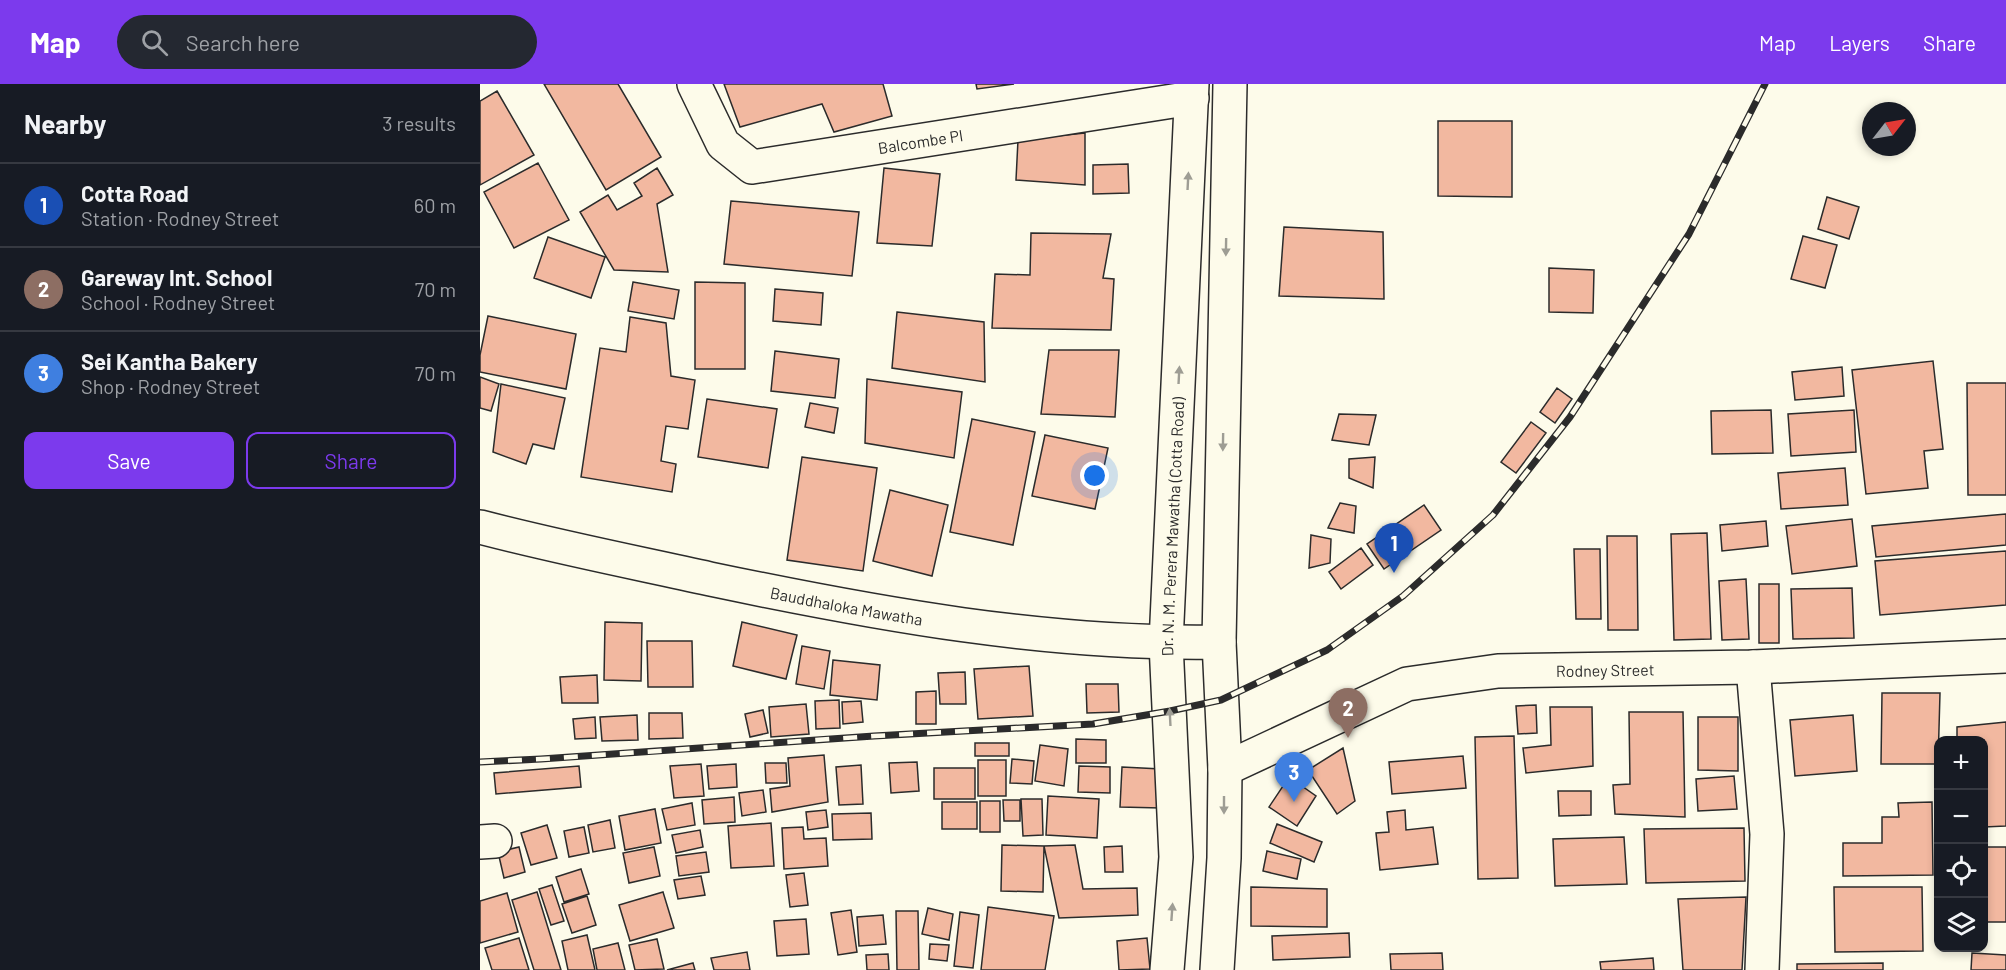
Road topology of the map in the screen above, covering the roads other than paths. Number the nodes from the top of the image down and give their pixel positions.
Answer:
1 (694, 84) edge
2 (1230, 84) edge
3 (1192, 91) edge
4 (480, 527) edge
5 (1219, 642) junction
6 (1166, 643) junction
7 (2006, 656) edge
8 (1753, 667) junction
9 (1225, 770) junction
10 (1167, 970) edge
11 (1217, 970) edge
12 (1762, 970) edge

1 - 3 main road, Balcombe Pl
2 -> 5 main road
6 -> 3 main road, Dr. N. M. Perera Mawatha (Cotta Road)
4 - 6 main road, Bauddhaloka Mawatha
5 - 6 main road, Bauddhaloka Mawatha
5 - 9 main road
10 -> 6 main road, Dr. N. M. Perera Mawatha (Cotta Road)
7 - 8 main road, Rodney Street
8 - 9 main road, Rodney Street
8 - 12 main road
9 -> 11 main road

